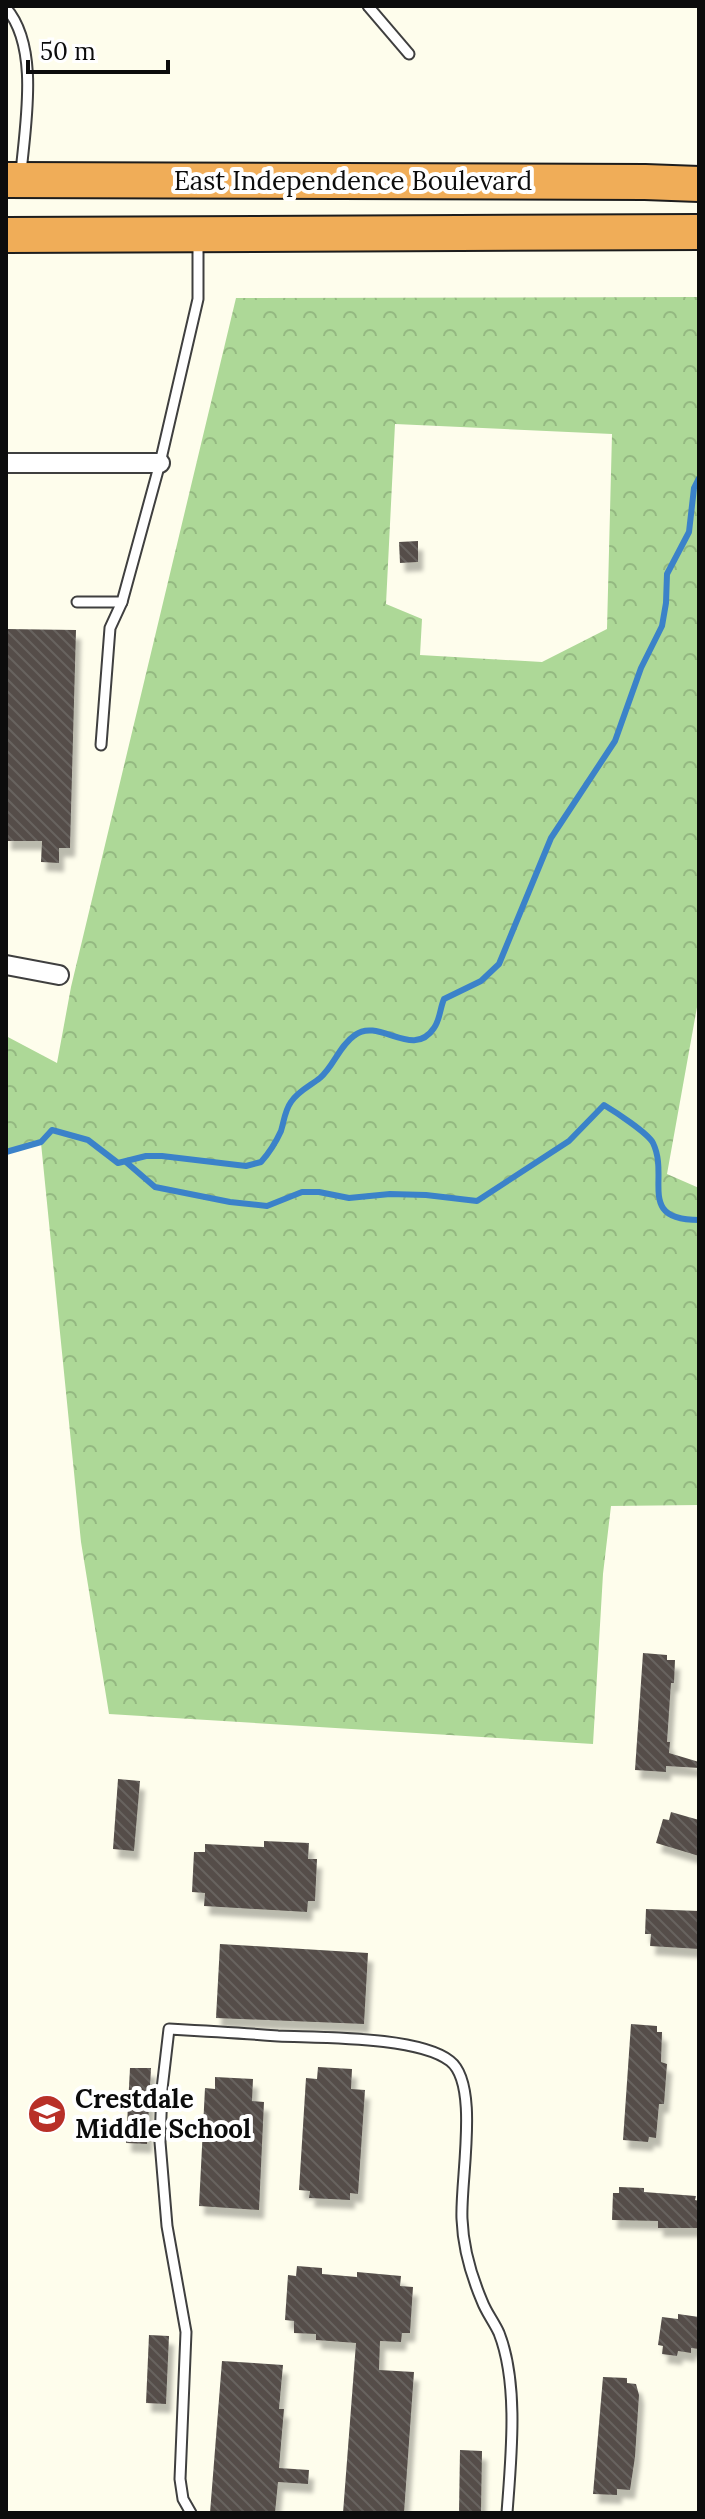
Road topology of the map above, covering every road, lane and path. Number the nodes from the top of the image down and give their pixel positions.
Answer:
1 (368, 6) edge
2 (6, 8) edge
3 (409, 54) dead end
4 (13, 180) edge
5 (699, 181) edge
6 (699, 232) edge
7 (198, 233) junction
8 (6, 235) edge
9 (6, 463) edge
10 (160, 463) junction
11 (77, 602) dead end
12 (122, 602) junction
13 (101, 745) dead end
14 (6, 965) edge
15 (59, 975) dead end
16 (191, 2513) edge
17 (507, 2513) edge

1 - 3 lane
2 - 4 lane
4 - 5 highway, East Independence Boulevard
6 - 7 highway, East Independence Boulevard
7 - 8 highway, East Independence Boulevard
7 - 10 lane
9 - 10 street
10 - 12 lane
11 - 12 lane
12 - 13 lane
14 - 15 street
16 - 17 lane

